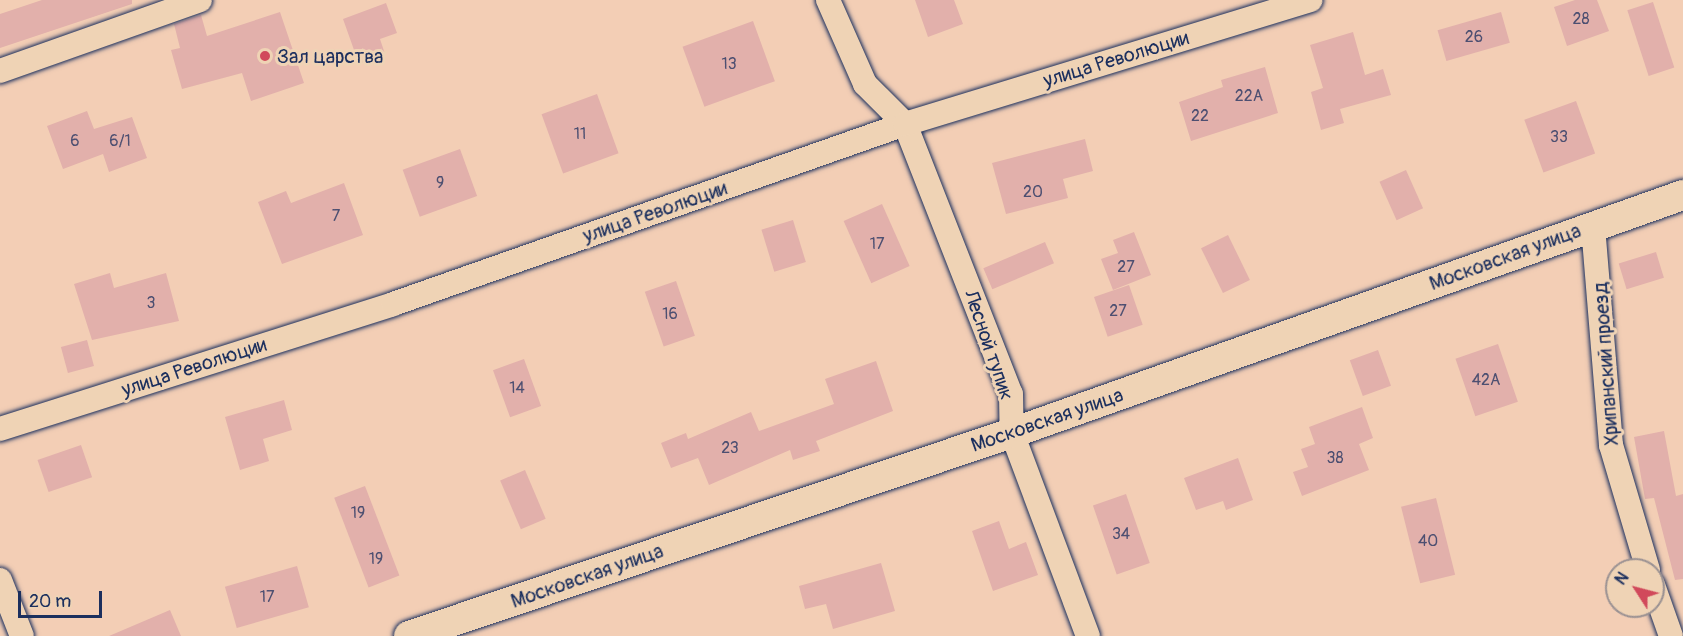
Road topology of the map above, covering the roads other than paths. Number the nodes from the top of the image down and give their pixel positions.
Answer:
1 (200, 0) edge
2 (828, 0) edge
3 (1310, 0) edge
4 (0, 71) edge
5 (905, 124) junction
6 (1683, 195) edge
7 (1593, 226) junction
8 (0, 429) edge
9 (1012, 433) junction
10 (1644, 558) edge
11 (0, 580) edge
12 (1665, 618) edge
13 (22, 636) edge
14 (409, 636) edge
15 (1088, 636) edge
16 (1671, 636) edge

1 - 4 street
2 - 5 street
3 - 5 street, улица Революции
5 - 8 street, улица Революции
5 - 9 street, Лесной тупик
6 - 7 street, Московская улица
7 - 9 street, Московская улица
7 - 10 street, Хрипанский проезд
9 - 14 street, Московская улица
9 - 15 street, Лесной тупик
11 - 13 street
12 - 16 street

